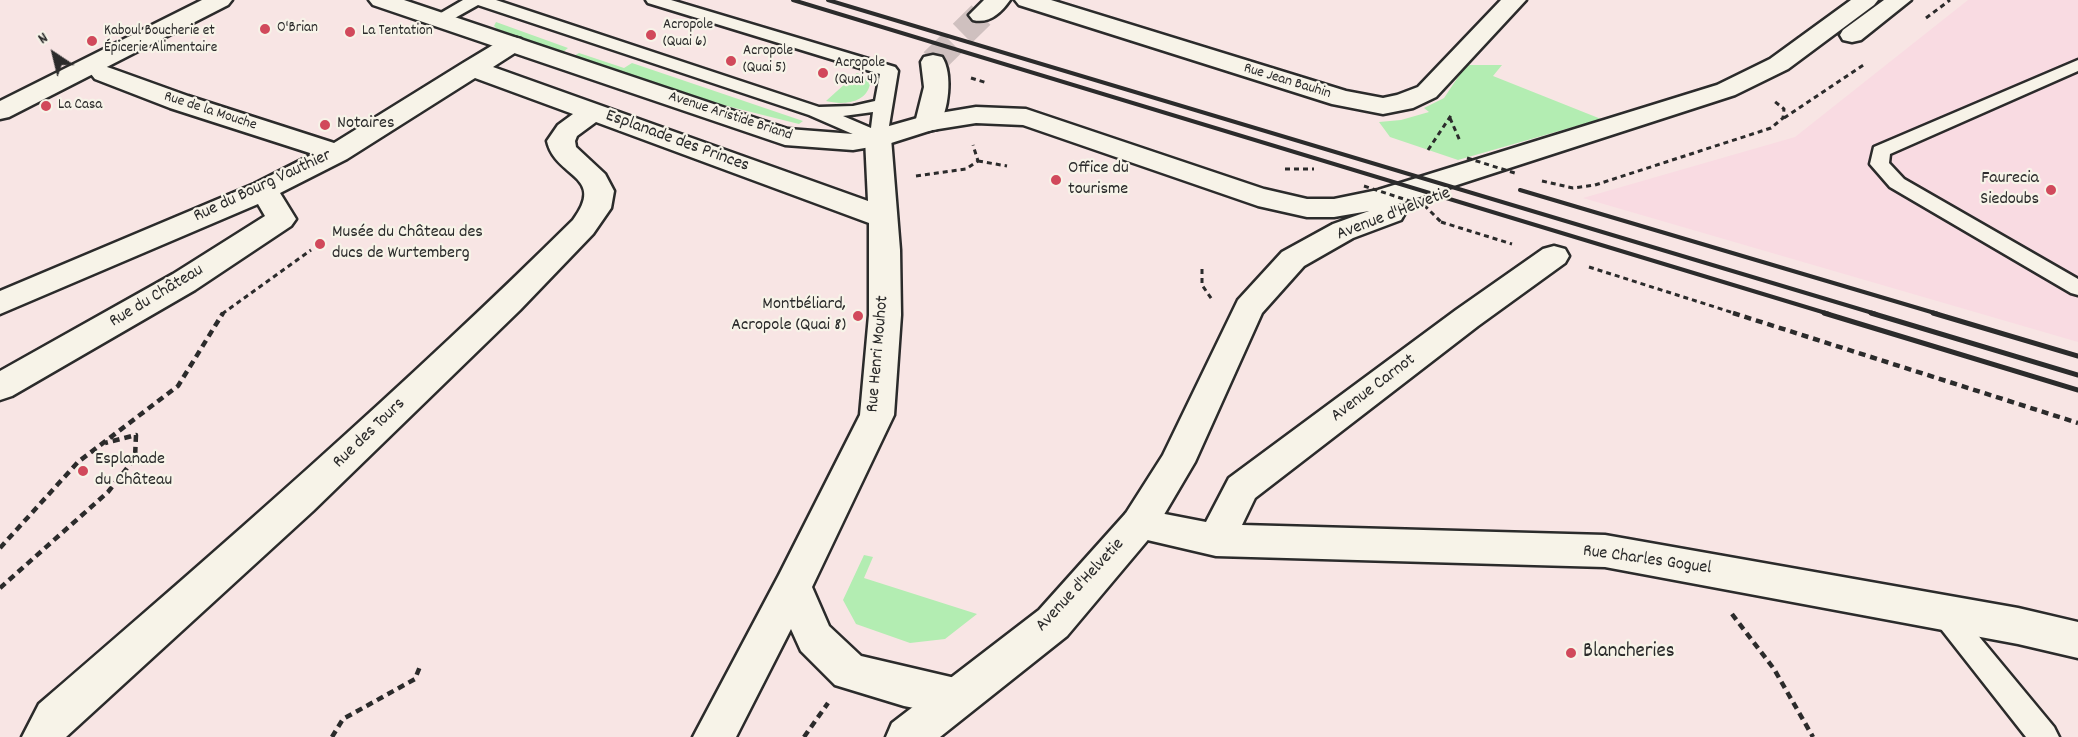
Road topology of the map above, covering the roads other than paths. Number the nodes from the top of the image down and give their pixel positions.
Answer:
1 (219, 0) edge
2 (381, 0) edge
3 (475, 0) edge
4 (480, 0) edge
5 (654, 0) edge
6 (1027, 0) edge
7 (1514, 0) edge
8 (1866, 0) edge
9 (1899, 0) edge
10 (440, 20) junction
11 (512, 44) junction
12 (933, 62) dead end
13 (2078, 65) edge
14 (472, 68) junction
15 (95, 71) junction
16 (884, 104) junction
17 (0, 111) edge
18 (815, 111) junction
19 (593, 112) junction
20 (928, 123) junction
21 (878, 138) junction
22 (337, 153) junction
23 (264, 190) junction
24 (1373, 193) joint
25 (1258, 197) junction
26 (882, 217) junction
27 (1554, 256) road end
28 (1293, 259) junction
29 (2078, 288) edge
30 (0, 303) edge
31 (0, 387) edge
32 (1139, 524) junction
33 (1216, 540) junction
34 (793, 587) junction
35 (1943, 612) junction
36 (2078, 640) edge
37 (955, 697) junction
38 (43, 737) edge
39 (714, 737) edge
40 (908, 737) edge
41 (2044, 737) edge

1 - 15 street
2 - 10 street, Avenue Aristide Briand
3 - 10 lane
4 - 18 lane
5 - 16 lane
6 - 7 street, Rue Jean Bauhin
8 - 24 street, Avenue d'Helvetie
9 - 28 street, Avenue d'Helvetie
10 - 11 street, Avenue Aristide Briand
11 - 14 street, Rue du Bourg Vauthier
11 - 21 street, Avenue Aristide Briand
12 - 20 street
13 - 29 lane
14 - 19 street, Esplanade des Princes
14 - 22 street, Rue du Bourg Vauthier
15 - 17 street
15 - 22 street, Rue de la Mouche
16 - 18 lane
16 - 21 lane
18 - 21 lane
19 - 26 street, Esplanade des Princes
19 - 38 street, Rue des Tours
20 - 21 street, Avenue Aristide Briand
20 - 25 street, Avenue Aristide Briand
21 - 26 street, Rue Henri Mouhot
22 - 23 street, Rue du Bourg Vauthier
23 - 30 street, Rue du Bourg Vauthier
23 - 31 street, Rue du Château
24 - 25 street, Avenue Aristide Briand
25 - 28 street, Avenue Aristide Briand
26 - 34 street, Rue Henri Mouhot
27 - 33 street, Avenue Carnot
28 - 32 street, Avenue d'Helvetie
32 - 33 street, Rue Charles Goguel
32 - 37 street, Avenue d'Helvetie
33 - 35 street, Rue Charles Goguel
34 - 37 street
34 - 39 street, Rue Henri Mouhot
35 - 36 street, Rue Charles Goguel
35 - 41 lane
37 - 40 street, Avenue d'Helvetie

